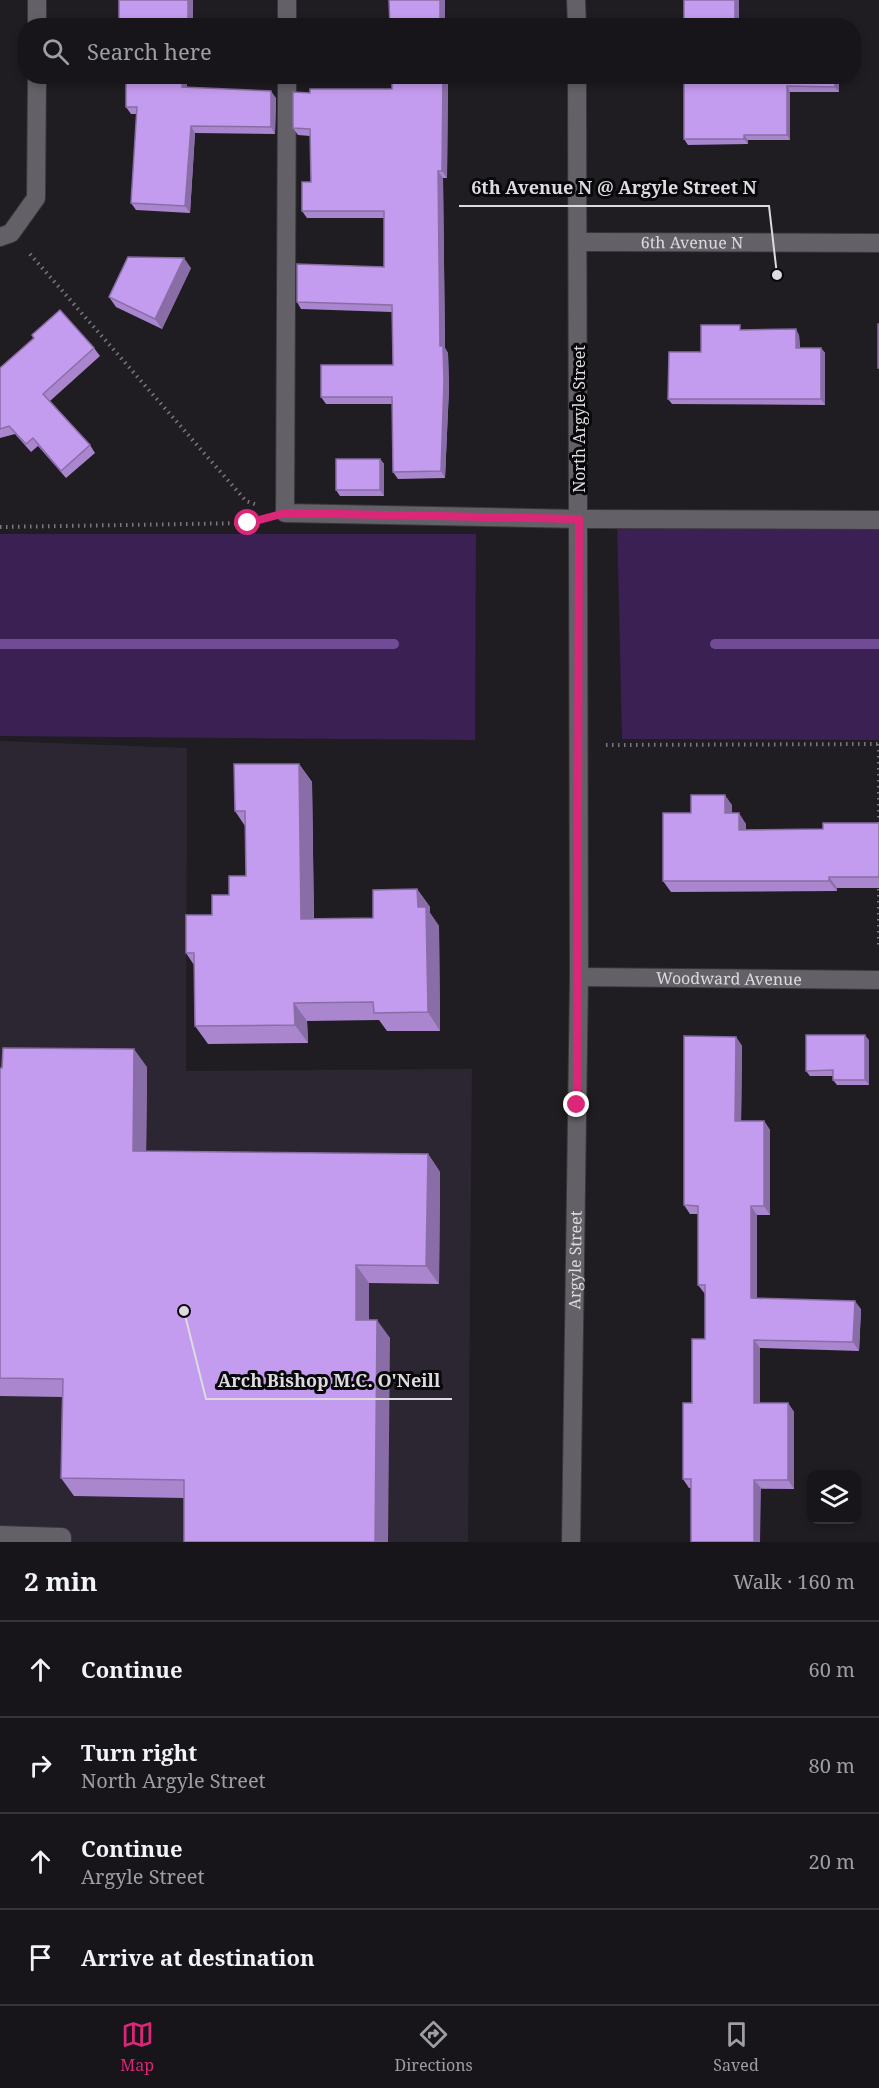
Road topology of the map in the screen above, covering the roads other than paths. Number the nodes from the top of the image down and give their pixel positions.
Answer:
1 (37, 0) edge
2 (287, 0) edge
3 (576, 0) edge
4 (37, 18) edge
5 (287, 18) edge
6 (577, 18) edge
7 (37, 84) edge
8 (287, 84) edge
9 (577, 84) edge
10 (6, 235) edge
11 (578, 242) junction
12 (879, 243) edge
13 (579, 519) junction
14 (879, 520) edge
15 (579, 977) junction
16 (879, 980) edge
17 (0, 1535) edge
18 (62, 1542) edge
19 (571, 1542) edge

1 - 4 street
2 - 5 street
3 - 6 street
7 - 10 street
8 - 13 street
9 - 11 street, North Argyle Street
11 - 12 street, 6th Avenue N
11 - 13 street, North Argyle Street
13 - 14 street
13 - 15 street, North Argyle Street
15 - 16 street, Woodward Avenue
15 - 19 street, Argyle Street
17 - 18 street

